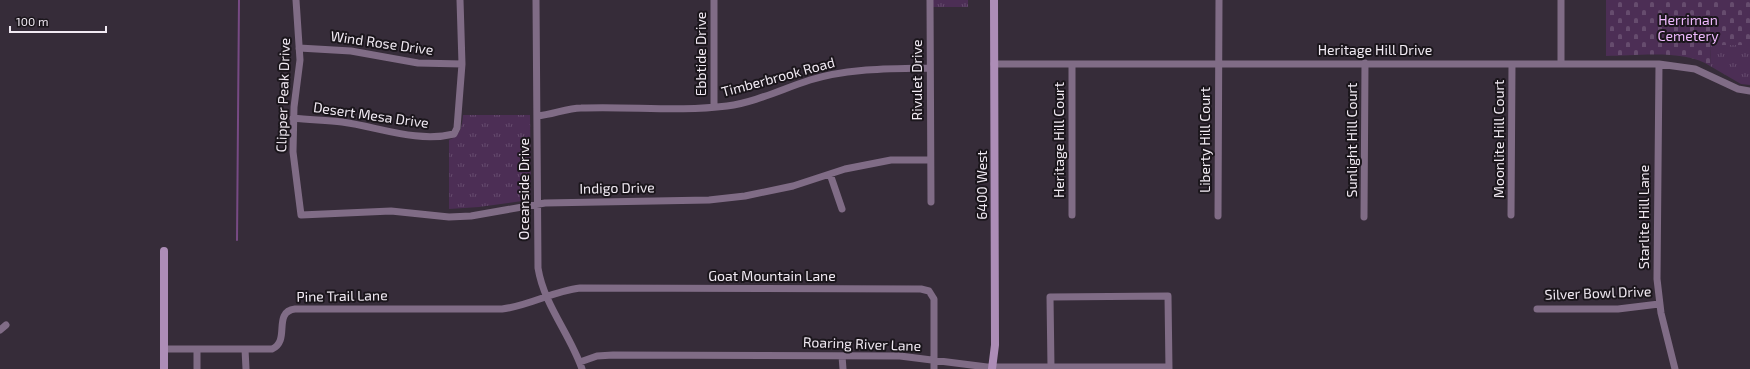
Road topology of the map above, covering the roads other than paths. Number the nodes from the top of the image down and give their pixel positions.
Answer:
1 (296, 0) edge
2 (460, 0) edge
3 (536, 0) edge
4 (714, 0) edge
5 (930, 0) edge
6 (994, 0) edge
7 (1219, 0) edge
8 (1561, 0) edge
9 (299, 48) junction
10 (1365, 63) junction
11 (1561, 63) junction
12 (462, 64) junction
13 (994, 64) junction
14 (1072, 64) junction
15 (1218, 64) junction
16 (1512, 64) junction
17 (1659, 64) junction
18 (930, 68) junction
19 (1750, 91) edge
20 (714, 107) junction
21 (537, 116) junction
22 (293, 118) junction
23 (930, 160) junction
24 (830, 174) junction
25 (931, 202) dead end
26 (537, 204) junction
27 (842, 209) dead end
28 (301, 215) joint
29 (1072, 215) dead end
30 (1511, 215) dead end
31 (1218, 216) dead end
32 (1364, 217) dead end
33 (164, 251) dead end
34 (546, 297) junction
35 (1660, 304) junction
36 (1537, 309) dead end
37 (164, 349) junction
38 (197, 349) junction
39 (246, 349) junction
40 (842, 356) junction
41 (934, 360) junction
42 (581, 366) edge
43 (1051, 367) junction
44 (993, 368) edge
45 (1126, 368) edge
46 (1168, 368) edge
47 (164, 369) edge
48 (197, 369) edge
49 (246, 369) edge
50 (843, 369) edge
51 (934, 369) edge
52 (1675, 369) edge

1 - 9 street, Clipper Peak Drive
2 - 12 street, Desert Mesa Drive
3 - 21 street, Oceanside Drive
4 - 20 street, Ebbtide Drive
5 - 18 street, Rivulet Drive
6 - 13 street, 6400 West
7 - 15 street, Liberty Hill Court
8 - 11 street
9 - 12 street, Wind Rose Drive
9 - 22 street, Clipper Peak Drive
10 - 15 street, Heritage Hill Drive
10 - 16 street, Heritage Hill Drive
10 - 32 street, Sunlight Hill Court
11 - 16 street, Heritage Hill Drive
11 - 17 street, Heritage Hill Drive
12 - 22 street, Desert Mesa Drive
13 - 14 street, Heritage Hill Drive
13 - 44 street, 6400 West
14 - 15 street, Heritage Hill Drive
14 - 29 street, Heritage Hill Court
15 - 31 street, Liberty Hill Court
16 - 30 street, Moonlite Hill Court
17 - 19 street, Heritage Hill Drive
17 - 35 street, Starlite Hill Lane
18 - 20 street, Timberbrook Road
18 - 23 street, Rivulet Drive
20 - 21 street, Timberbrook Road
21 - 26 street, Oceanside Drive
22 - 28 street, Clipper Peak Drive
23 - 24 street, Indigo Drive
23 - 25 street, Rivulet Drive
24 - 26 street, Indigo Drive
24 - 27 street
26 - 28 street, Indigo Drive
26 - 34 street, Oceanside Drive
33 - 37 street
34 - 39 street, Pine Trail Lane
34 - 41 street, Goat Mountain Lane
34 - 42 street, Oceanside Drive
35 - 36 street, Silver Bowl Drive
35 - 52 street, Starlite Hill Lane
37 - 38 street, Pine Trail Lane
37 - 47 street
38 - 39 street, Pine Trail Lane
38 - 48 street
39 - 49 street
40 - 41 street, Roaring River Lane
40 - 42 street, Roaring River Lane
40 - 50 street
41 - 44 street, Roaring River Lane
41 - 51 street, Goat Mountain Lane
43 - 44 street, Roaring River Lane
43 - 45 street, Roaring River Lane
43 - 46 street
45 - 46 street, Roaring River Lane

